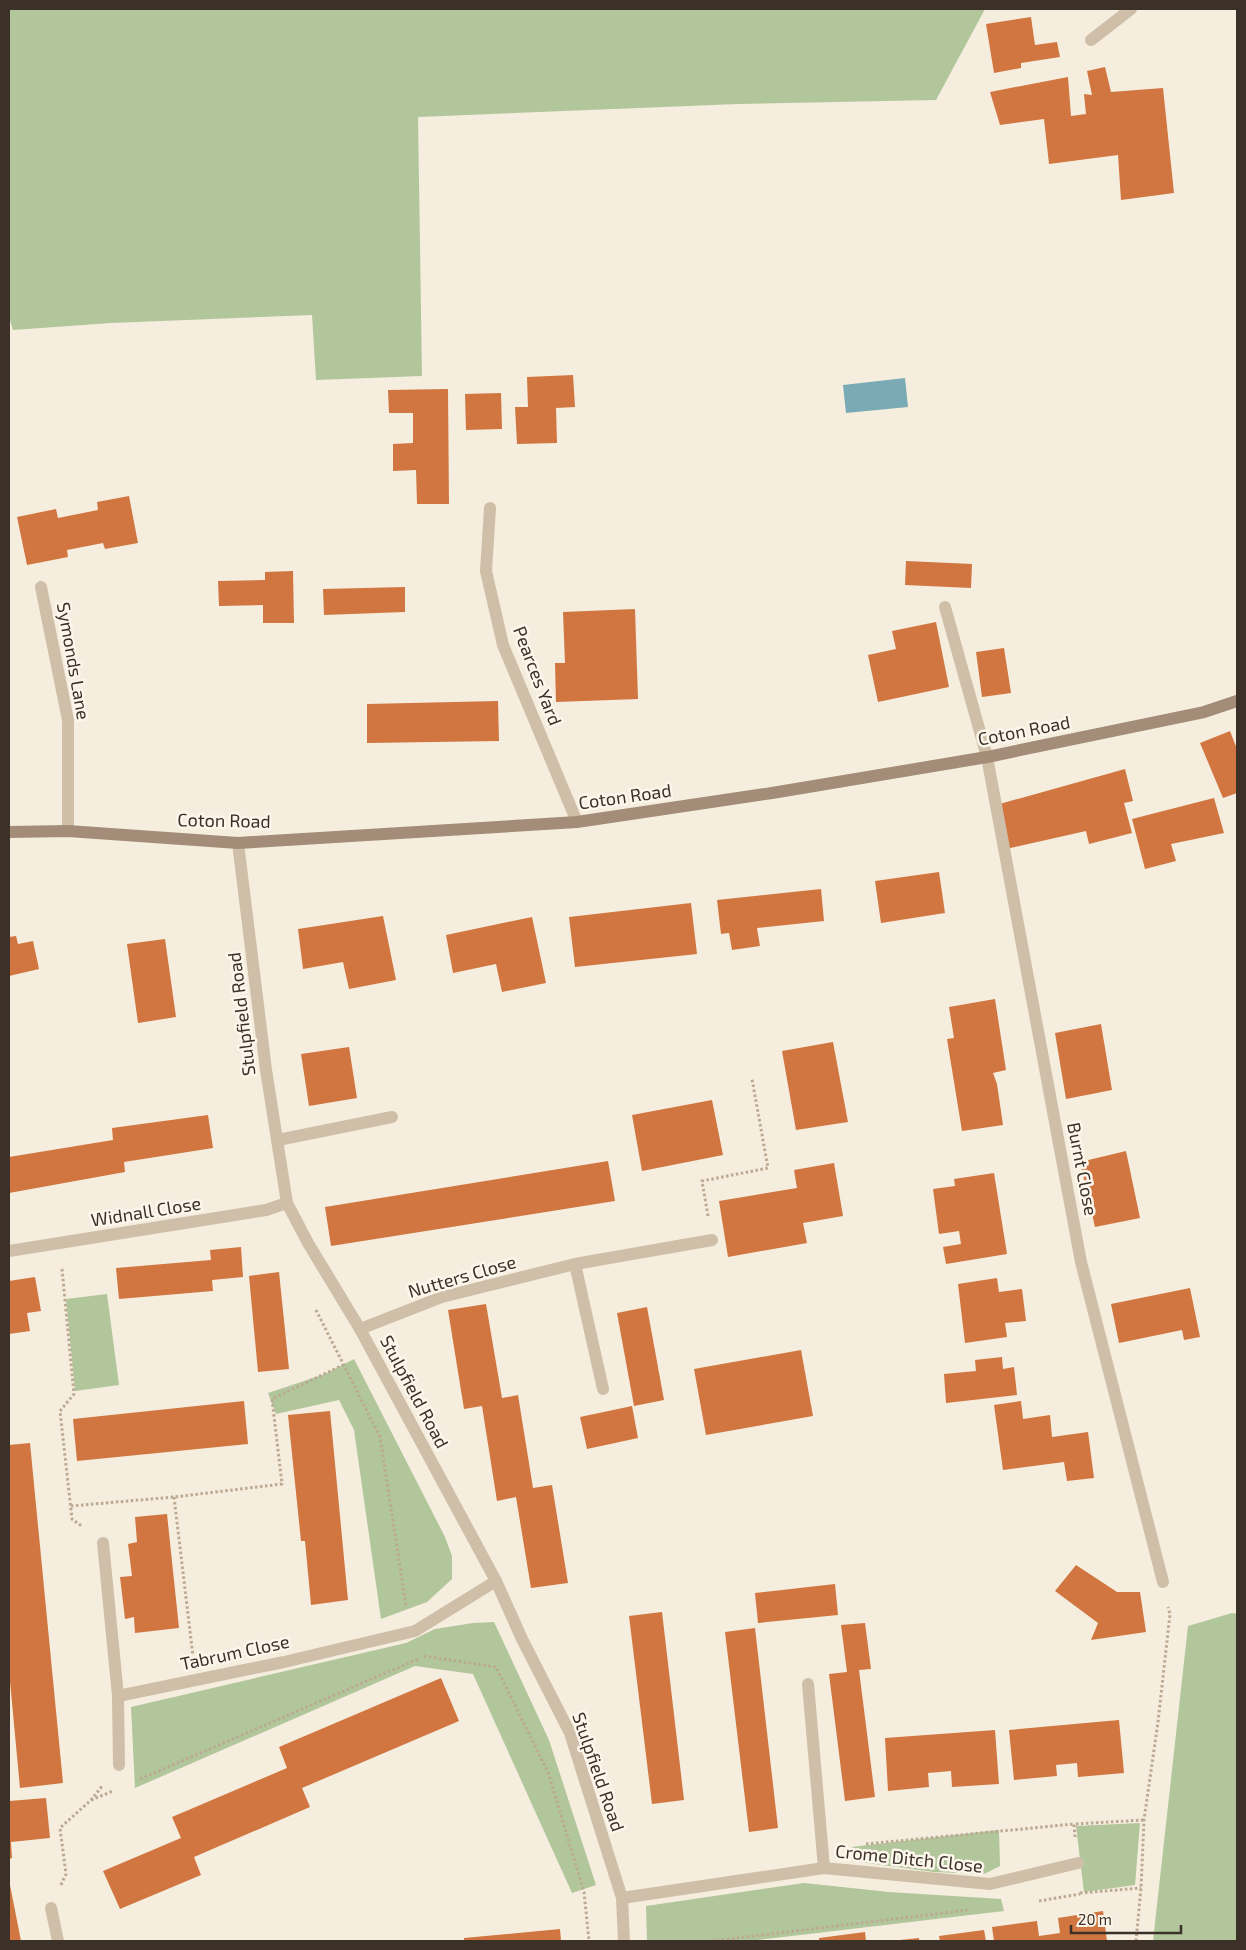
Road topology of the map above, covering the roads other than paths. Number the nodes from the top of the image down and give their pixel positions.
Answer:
1 (1131, 9) edge
2 (1091, 40) dead end
3 (490, 508) dead end
4 (41, 587) dead end
5 (945, 608) dead end
6 (1237, 701) edge
7 (987, 757) junction
8 (577, 822) junction
9 (68, 831) junction
10 (9, 832) edge
11 (238, 842) junction
12 (392, 1117) dead end
13 (278, 1140) junction
14 (287, 1203) junction
15 (712, 1240) road end
16 (9, 1251) edge
17 (575, 1264) junction
18 (360, 1329) junction
19 (602, 1389) dead end
20 (103, 1543) road end
21 (496, 1581) junction
22 (1163, 1582) road end
23 (808, 1684) dead end
24 (118, 1696) junction
25 (119, 1765) road end
26 (1078, 1863) road end
27 (824, 1868) junction
28 (622, 1898) junction
29 (51, 1908) road end
30 (58, 1941) edge
31 (624, 1941) edge

1 - 2 street
3 - 8 street, Pearces Yard
4 - 9 street, Symonds Lane
5 - 7 street, Burnt Close
6 - 7 street, Coton Road
7 - 8 street, Coton Road
7 - 22 street, Burnt Close
8 - 11 street, Coton Road
9 - 10 street, Coton Road
9 - 11 street, Coton Road
11 - 13 street, Stulpfield Road
12 - 13 street
13 - 14 street, Stulpfield Road
14 - 16 street, Widnall Close
14 - 18 street, Stulpfield Road
15 - 17 street, Nutters Close
17 - 18 street, Nutters Close
17 - 19 street
18 - 21 street, Stulpfield Road
20 - 24 street
21 - 24 street, Tabrum Close
21 - 28 street, Stulpfield Road
23 - 27 street, Crome Ditch Close
24 - 25 street
26 - 27 street, Crome Ditch Close
27 - 28 street, Crome Ditch Close
28 - 31 street, Stulpfield Road
29 - 30 street

